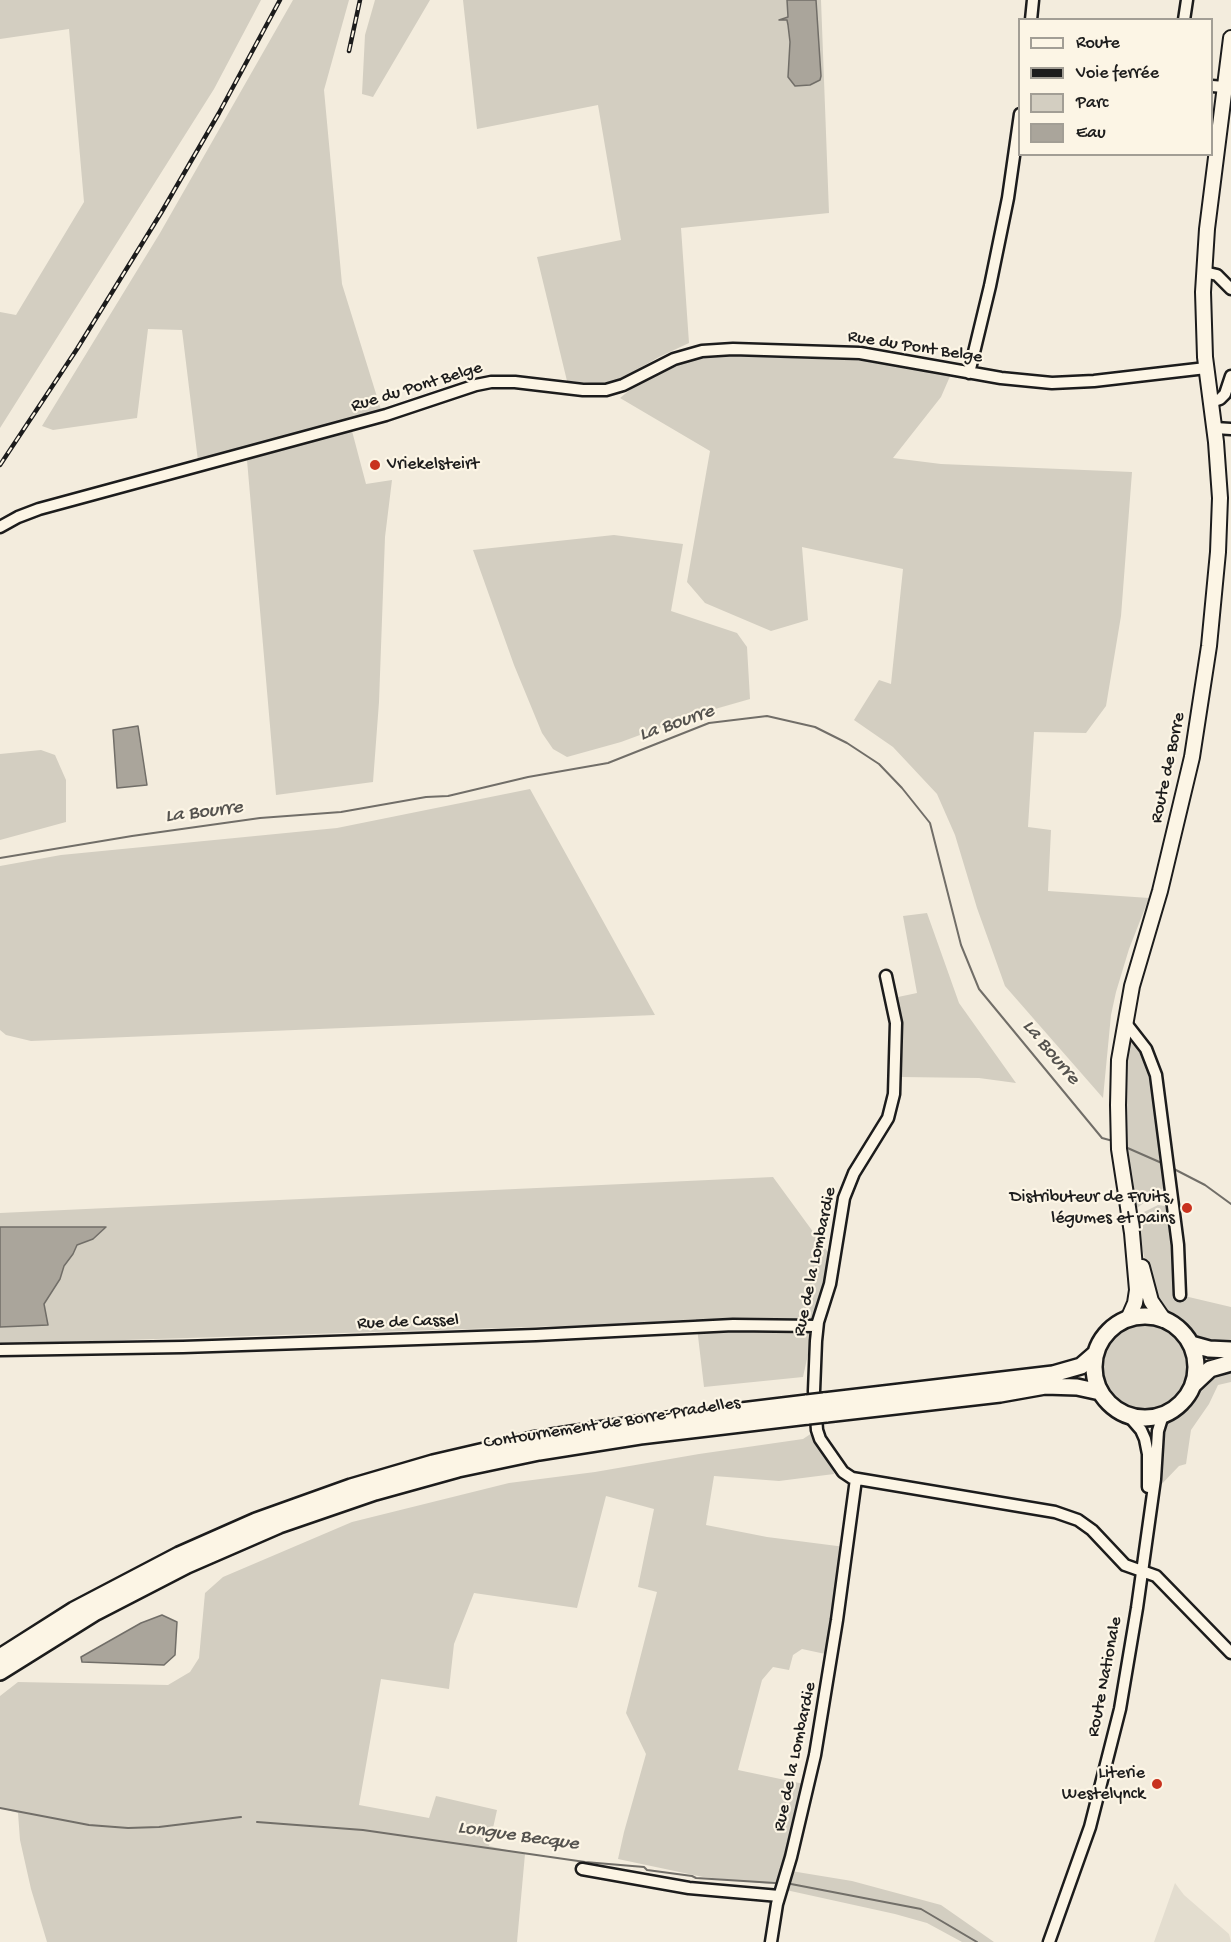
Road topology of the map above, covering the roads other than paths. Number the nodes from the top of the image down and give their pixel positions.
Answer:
1 (1033, 0) edge
2 (1187, 0) edge
3 (1031, 18) edge
4 (1184, 18) edge
5 (1231, 39) edge
6 (1218, 87) edge
7 (1018, 128) edge
8 (1213, 153) edge
9 (1213, 156) edge
10 (1204, 272) junction
11 (1231, 290) edge
12 (1206, 368) junction
13 (969, 373) junction
14 (1231, 376) edge
15 (1211, 402) junction
16 (1215, 428) junction
17 (1231, 429) edge
18 (0, 527) edge
19 (886, 976) dead end
20 (1125, 1022) junction
21 (1132, 1233) junction
22 (1180, 1295) dead end
23 (1128, 1319) junction
24 (1164, 1320) junction
25 (817, 1326) junction
26 (1191, 1344) junction
27 (0, 1350) edge
28 (1231, 1350) edge
29 (1096, 1353) junction
30 (1231, 1362) edge
31 (1193, 1385) junction
32 (1100, 1392) junction
33 (825, 1407) junction
34 (808, 1409) junction
35 (1128, 1415) junction
36 (1163, 1415) junction
37 (856, 1479) junction
38 (1149, 1517) junction
39 (1142, 1570) junction
40 (1231, 1653) edge
41 (0, 1657) edge
42 (0, 1672) edge
43 (582, 1869) dead end
44 (779, 1896) junction
45 (771, 1942) edge
46 (1049, 1942) edge

1 - 3 street
2 - 4 street
5 - 6 main road, Route de Borre
6 - 8 main road, Route de Borre
7 - 13 street
9 - 10 main road, Route de Borre
10 - 11 street
10 - 12 main road, Route de Borre
12 - 13 street, Rue du Pont Belge
12 - 15 main road, Route de Borre
13 - 18 street, Rue du Pont Belge
14 - 15 street
15 - 16 main road, Route de Borre
16 - 17 street
16 - 20 main road, Route de Borre
19 - 25 street, Rue de la Lombardie
20 - 21 main road, Route de Borre
20 - 22 street
21 - 23 main road
21 - 24 main road
23 - 24 highway
23 - 29 highway
24 - 26 highway
25 - 27 street, Rue de Cassel
25 - 37 street, Rue de la Lombardie
26 - 28 highway
26 - 31 highway
29 - 32 highway
29 - 33 highway
30 - 31 highway
31 - 36 highway
32 - 33 highway
32 - 35 highway
33 - 34 highway, bridge
34 - 41 highway
34 - 42 highway, Contournement de Borre-Pradelles
35 - 36 highway
35 - 38 street, Route Nationale
36 - 38 street, Route Nationale
37 - 39 street
37 - 44 street, Rue de la Lombardie
38 - 39 street, Route Nationale
39 - 40 street
39 - 46 street, Route Nationale
43 - 44 street
44 - 45 street, Rue de la Lombardie

